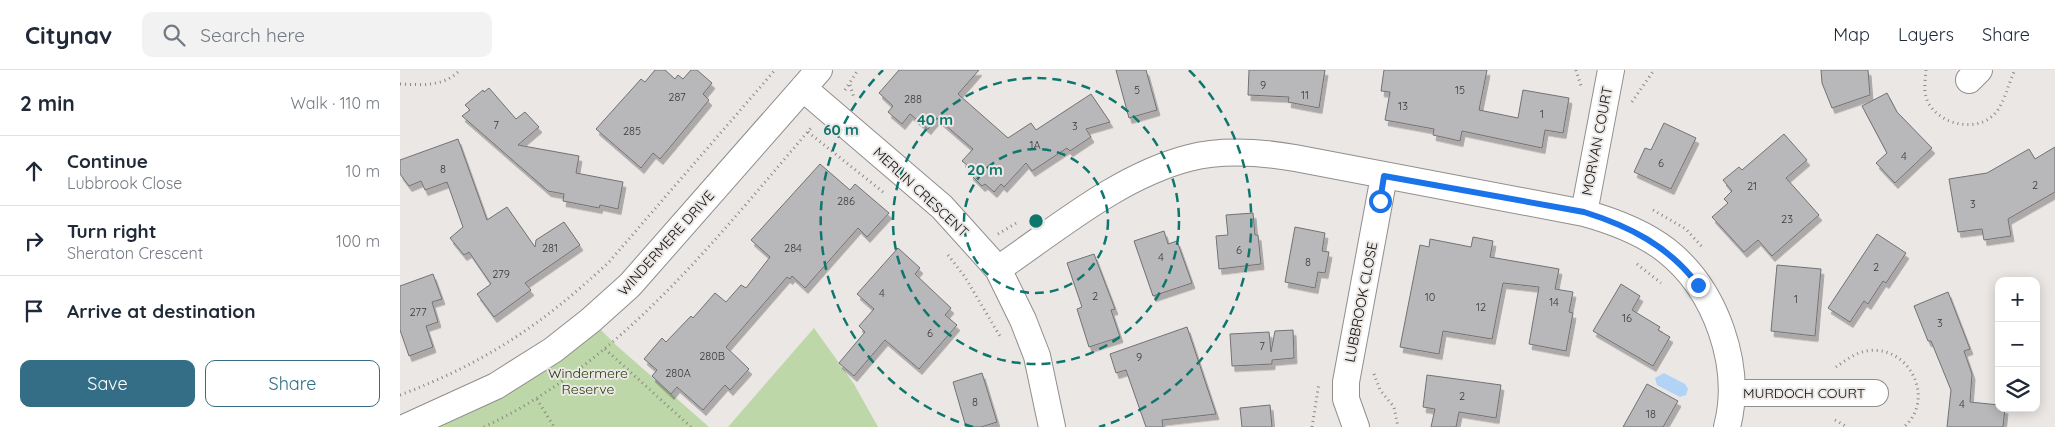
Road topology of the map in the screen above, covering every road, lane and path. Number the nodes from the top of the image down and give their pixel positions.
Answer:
1 (460, 70) edge
2 (775, 70) edge
3 (858, 70) edge
4 (1611, 70) edge
5 (811, 79) edge
6 (400, 84) edge
7 (842, 92) dead end
8 (808, 132) dead end
9 (1384, 176) junction
10 (886, 195) dead end
11 (1584, 212) junction
12 (945, 250) dead end
13 (1630, 258) dead end
14 (998, 269) junction
15 (1665, 286) dead end
16 (1004, 344) dead end
17 (605, 349) dead end
18 (1373, 370) dead end
19 (1732, 393) junction
20 (1875, 394) dead end
21 (400, 395) edge
22 (538, 399) dead end
23 (1356, 426) edge
24 (406, 427) edge
25 (554, 427) edge
26 (691, 427) edge
27 (1052, 427) edge
28 (1398, 427) edge
29 (1727, 427) edge

1 - 6 path
2 - 21 path
3 - 7 path
4 - 11 street, MORVAN COURT
5 - 14 street, MERLIN CRESCENT
5 - 24 street, WINDERMERE DRIVE
8 - 10 path
9 - 11 street
9 - 14 street
9 - 23 street, LUBBROOK CLOSE
11 - 19 street
12 - 16 path
13 - 15 path
14 - 27 street, MERLIN CRESCENT
17 - 26 path
18 - 28 path
19 - 20 street, MURDOCH COURT
19 - 29 street
22 - 25 path

